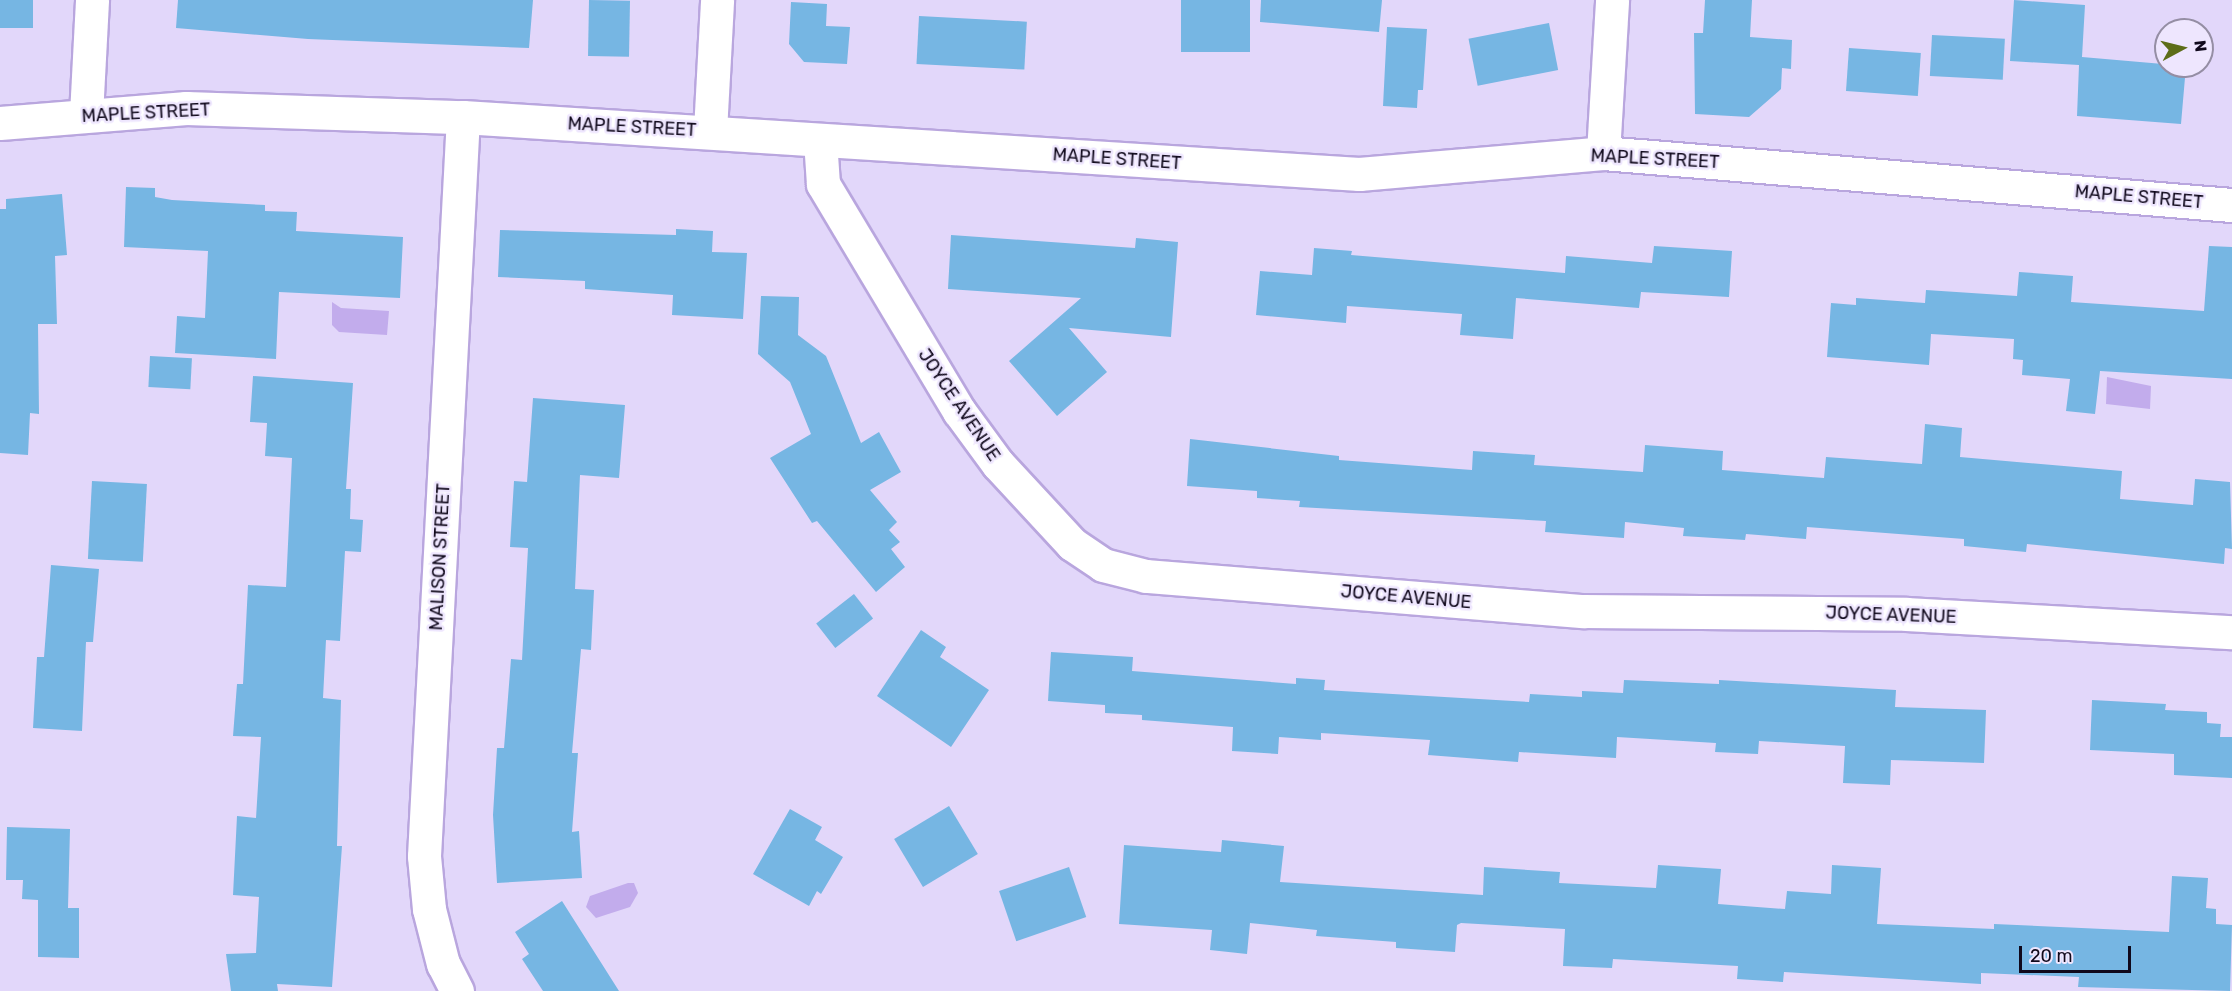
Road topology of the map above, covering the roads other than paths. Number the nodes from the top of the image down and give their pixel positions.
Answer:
1 (92, 0) edge
2 (717, 0) edge
3 (1612, 0) edge
4 (86, 115) junction
5 (463, 117) junction
6 (0, 123) edge
7 (710, 131) junction
8 (820, 140) junction
9 (1603, 153) junction
10 (2232, 205) edge
11 (2232, 632) edge
12 (457, 991) edge

1 - 4 street
2 - 7 street
3 - 9 street
4 - 5 street, MAPLE STREET
4 - 6 street, MAPLE STREET
5 - 7 street, MAPLE STREET
5 - 12 street, MALISON STREET
7 - 8 street, MAPLE STREET
8 - 9 street, MAPLE STREET
8 - 11 street, JOYCE AVENUE
9 - 10 street, MAPLE STREET

